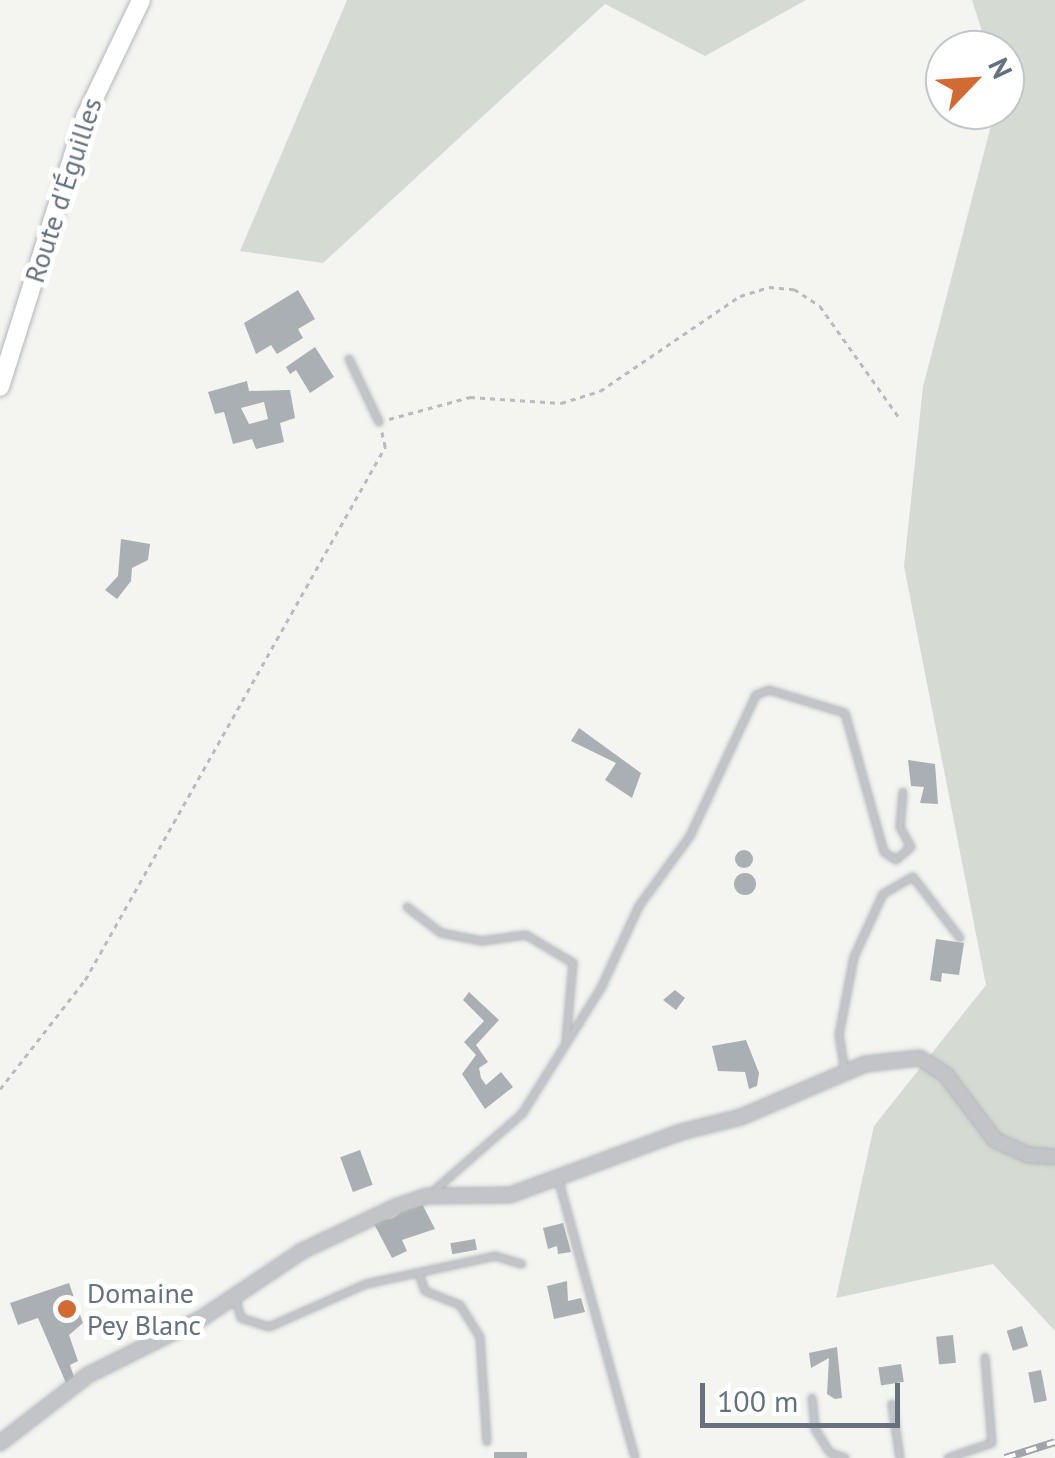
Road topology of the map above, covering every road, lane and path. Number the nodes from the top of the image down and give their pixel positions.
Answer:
1 (140, 0) edge
2 (349, 359) dead end
3 (0, 386) edge
4 (901, 420) dead end
5 (379, 422) junction
6 (903, 792) dead end
7 (407, 906) dead end
8 (960, 938) dead end
9 (566, 1043) junction
10 (845, 1073) junction
11 (0, 1089) edge
12 (1055, 1157) edge
13 (557, 1176) junction
14 (428, 1196) junction
15 (522, 1264) dead end
16 (419, 1272) junction
17 (235, 1296) junction
18 (986, 1358) dead end
19 (812, 1398) dead end
20 (892, 1404) dead end
21 (487, 1442) dead end
22 (0, 1443) edge
23 (635, 1458) edge
24 (844, 1458) edge
25 (900, 1458) edge
26 (948, 1458) edge

1 - 3 street, Route d'Éguilles
2 - 5 lane
4 - 5 path
5 - 11 path
6 - 9 lane
7 - 9 lane
8 - 10 lane
9 - 14 lane
10 - 12 street
10 - 13 street
13 - 14 street
13 - 23 lane
14 - 17 street
15 - 16 lane
16 - 17 lane
16 - 21 lane
17 - 22 street
18 - 26 lane
19 - 24 lane
20 - 25 lane

